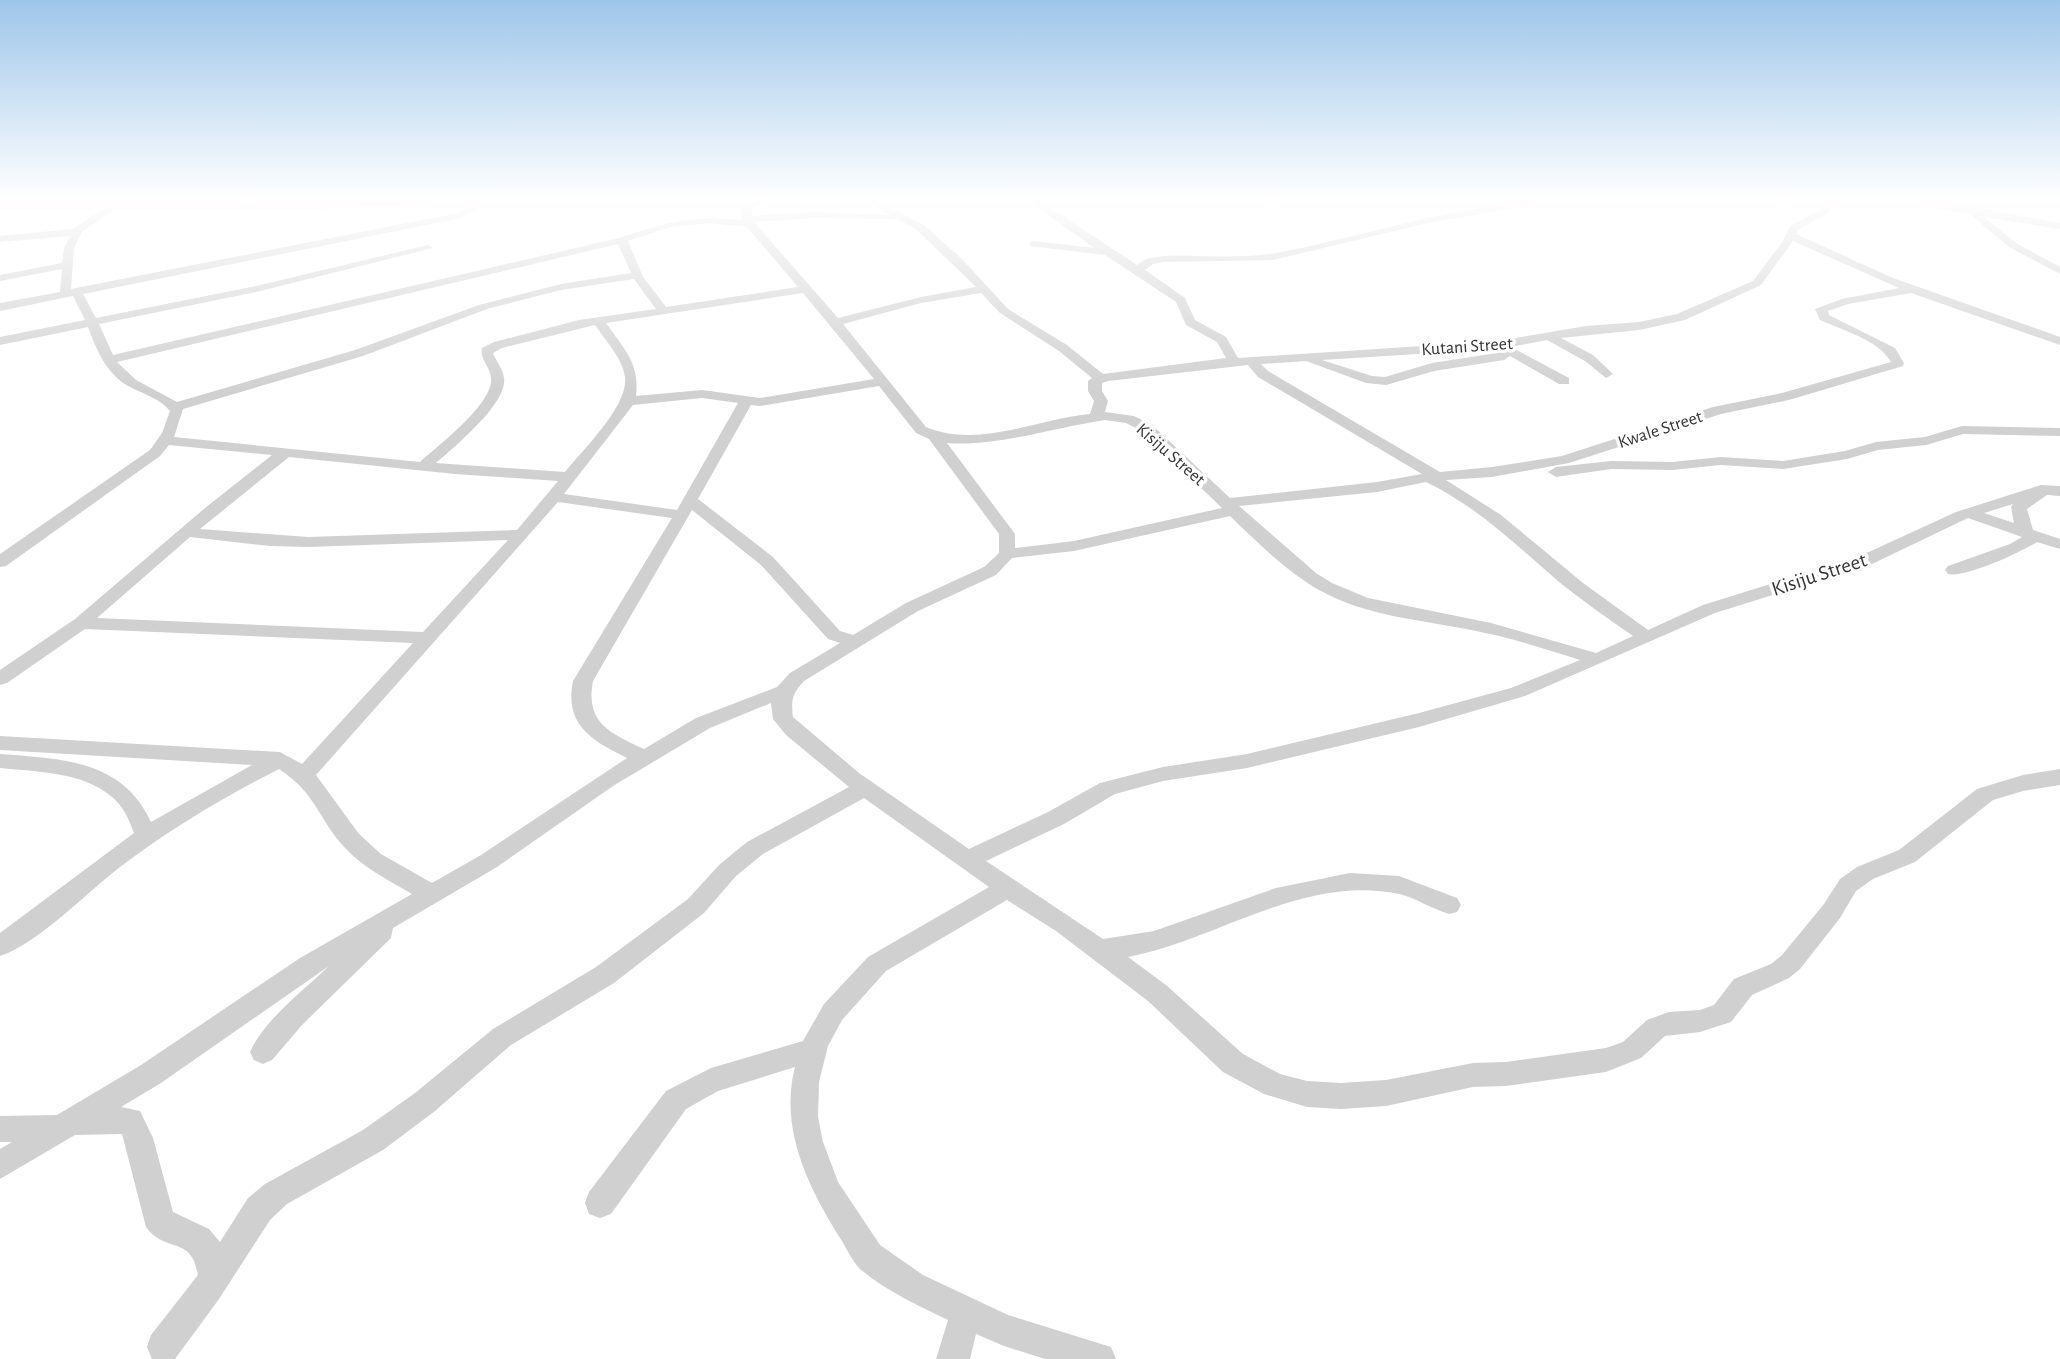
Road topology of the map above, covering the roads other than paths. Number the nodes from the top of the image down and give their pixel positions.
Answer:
1 (214, 264) edge
2 (359, 264) edge
3 (509, 264) edge
4 (632, 264) edge
5 (785, 264) edge
6 (960, 264) edge
7 (1127, 264) edge
8 (1143, 264) edge
9 (1769, 264) edge
10 (1852, 264) edge
11 (68, 265) joint
12 (1144, 274) junction
13 (636, 275) junction
14 (0, 278) edge
15 (806, 289) junction
16 (983, 289) junction
17 (1913, 289) junction
18 (71, 293) junction
19 (0, 307) edge
20 (664, 312) junction
21 (92, 321) junction
22 (598, 321) junction
23 (835, 322) junction
24 (1548, 336) junction
25 (0, 341) edge
26 (2060, 341) edge
27 (1498, 345) junction
28 (1518, 354) junction
29 (1300, 357) junction
30 (109, 360) junction
31 (1252, 360) junction
32 (1234, 362) junction
33 (1606, 374) dead end
34 (1100, 379) junction
35 (1564, 381) dead end
36 (882, 382) junction
37 (629, 401) junction
38 (746, 401) junction
39 (175, 407) junction
40 (1096, 418) junction
41 (2060, 432) edge
42 (936, 438) junction
43 (166, 440) junction
44 (286, 452) junction
45 (425, 465) junction
46 (1515, 468) junction
47 (570, 477) junction
48 (1433, 477) junction
49 (2051, 490) edge
50 (553, 497) junction
51 (1231, 507) junction
52 (686, 508) junction
53 (1968, 513) junction
54 (187, 532) junction
55 (2031, 533) junction
56 (521, 535) junction
57 (2060, 544) edge
58 (1007, 554) junction
59 (0, 562) edge
60 (1954, 570) dead end
61 (81, 623) junction
62 (1646, 636) junction
63 (426, 638) junction
64 (845, 639) junction
65 (1597, 659) junction
66 (0, 679) edge
67 (784, 691) junction
68 (0, 743) edge
69 (645, 758) junction
70 (280, 759) junction
71 (0, 761) edge
72 (304, 775) junction
73 (2060, 778) edge
74 (865, 788) junction
75 (147, 836) junction
76 (968, 860) junction
77 (1007, 888) junction
78 (432, 895) junction
79 (1449, 905) dead end
80 (391, 919) junction
81 (0, 946) edge
82 (1098, 949) junction
83 (813, 1050) junction
84 (263, 1052) dead end
85 (65, 1126) junction
86 (0, 1129) edge
87 (0, 1165) edge
88 (600, 1203) dead end
89 (214, 1277) junction
90 (966, 1312) junction
91 (163, 1347) dead end
92 (953, 1359) edge
93 (1098, 1359) edge

1 - 18 street
2 - 21 street
3 - 30 street
4 - 13 street
5 - 15 street
6 - 16 street
7 - 12 street
8 - 12 street
9 - 24 street, Kutani Street
10 - 17 street
11 - 14 street
11 - 18 street
12 - 32 street
13 - 20 street
13 - 39 street
15 - 20 street
15 - 23 street
16 - 23 street
16 - 34 street
17 - 26 street
17 - 46 street, Kwale Street
18 - 19 street
18 - 21 street
20 - 22 street
21 - 25 street
21 - 30 street
22 - 37 street
22 - 45 street
23 - 36 street
24 - 27 street, Kutani Street
24 - 33 street
27 - 28 street
27 - 29 street, Kutani Street
28 - 29 street
28 - 35 street
29 - 31 street, Kutani Street
30 - 39 street
31 - 32 street, Kutani Street
31 - 48 street
32 - 34 street, Kutani Street
34 - 40 street
36 - 38 street
36 - 42 street
37 - 38 street
37 - 47 street
38 - 52 street
39 - 43 street
40 - 42 street, Kisiju Street
40 - 51 street, Kisiju Street
41 - 46 street
42 - 58 street
43 - 44 street
43 - 59 street
44 - 45 street
44 - 54 street
45 - 47 street
46 - 48 street, Kwale Street
47 - 50 street
48 - 51 street, Kwale Street
48 - 62 street
49 - 53 street, Kisiju Street
49 - 55 street
50 - 52 street
50 - 56 street
51 - 58 street
51 - 65 street, Kisiju Street
52 - 64 street
52 - 69 street
53 - 55 street
53 - 62 street, Kisiju Street
54 - 56 street
54 - 61 street
55 - 57 street
55 - 60 street
56 - 63 street
58 - 64 street
61 - 63 street
61 - 66 street
62 - 65 street, Kisiju Street
63 - 72 street
64 - 67 street
65 - 76 street, Kisiju Street
67 - 69 street
67 - 74 street
68 - 70 street
69 - 78 street
70 - 72 street
70 - 75 street
71 - 75 street
72 - 78 street
73 - 82 street
74 - 76 street
74 - 89 street
75 - 81 street
76 - 77 street
77 - 82 street
77 - 83 street
78 - 80 street
79 - 82 street
80 - 84 street
80 - 85 street
83 - 88 street
83 - 90 street
85 - 86 street
85 - 87 street
85 - 89 street
89 - 91 street
90 - 92 street
90 - 93 street

